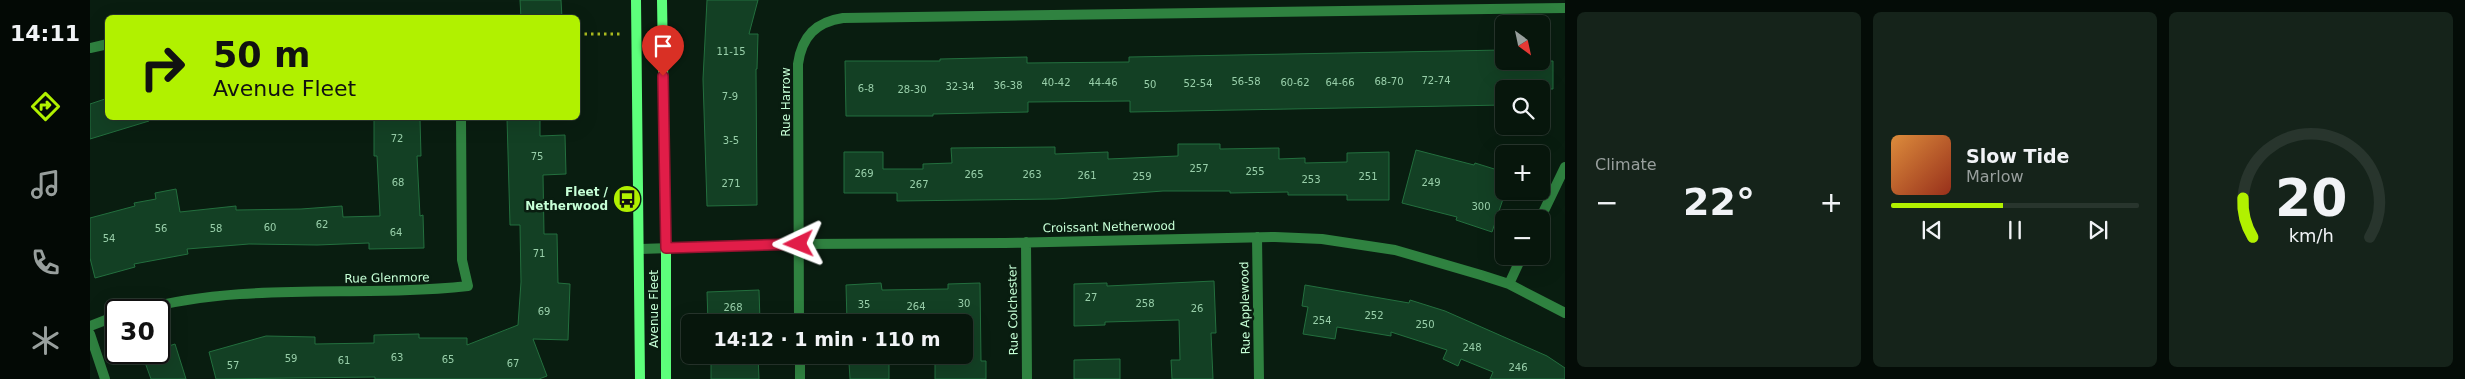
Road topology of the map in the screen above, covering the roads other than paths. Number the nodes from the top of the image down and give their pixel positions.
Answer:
1 (636, 0) edge
2 (662, 0) edge
3 (1565, 8) edge
4 (105, 45) edge
5 (90, 48) edge
6 (461, 120) edge
7 (1565, 167) edge
8 (1544, 210) edge
9 (1257, 237) junction
10 (1026, 242) junction
11 (799, 244) junction
12 (640, 248) junction
13 (666, 248) junction
14 (1518, 265) edge
15 (1509, 284) junction
16 (170, 303) edge
17 (1565, 313) edge
18 (799, 314) edge
19 (105, 320) edge
20 (90, 326) edge
21 (90, 334) edge
22 (800, 364) edge
23 (105, 379) edge
24 (640, 379) edge
25 (666, 379) edge
26 (800, 379) edge
27 (1027, 379) edge
28 (1259, 379) edge

1 - 12 main road, Avenue Fleet
2 - 13 main road, Avenue Fleet
3 - 11 street, Rue Harrow
4 - 5 street
6 - 16 street, Rue Glenmore
7 - 8 street
9 - 10 street, Croissant Netherwood
9 - 15 street, Croissant Netherwood
9 - 28 street, Rue Applewood
10 - 11 street, Croissant Netherwood
10 - 27 street, Rue Colchester
11 - 13 street, Croissant Netherwood
11 - 18 street, Rue Harrow
12 - 13 street, Croissant Netherwood
12 - 24 main road, Avenue Fleet
13 - 25 main road, Avenue Fleet
14 - 15 street
15 - 17 street, Croissant Netherwood
19 - 20 street
21 - 23 street
22 - 26 street

